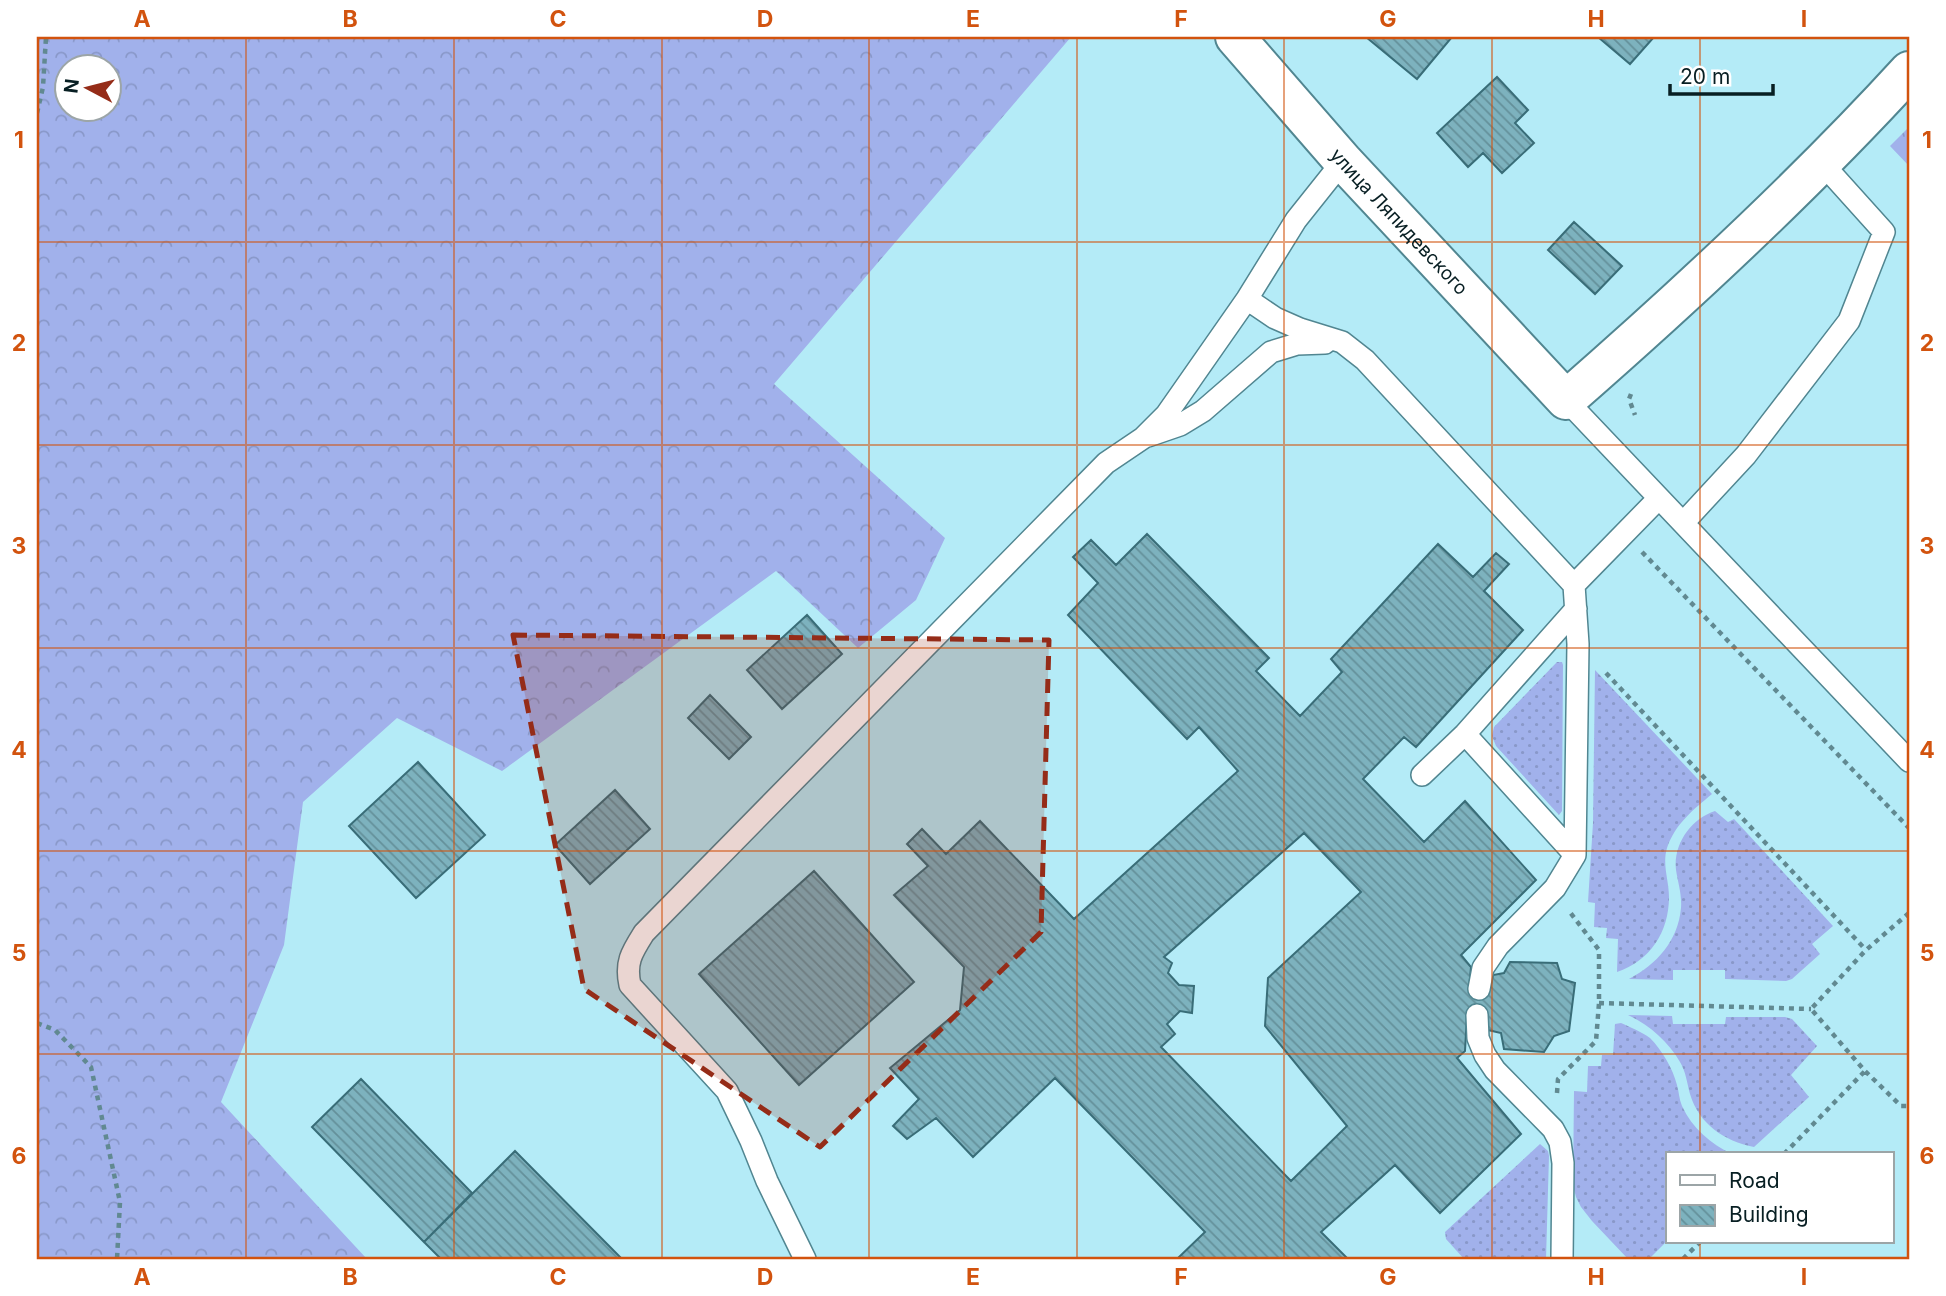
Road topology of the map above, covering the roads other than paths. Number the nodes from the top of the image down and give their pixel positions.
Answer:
1 (1235, 37) edge
2 (1909, 71) edge
3 (1343, 161) junction
4 (1821, 162) junction
5 (1247, 299) junction
6 (1342, 342) junction
7 (1566, 400) junction
8 (1143, 438) junction
9 (1659, 498) junction
10 (1683, 523) junction
11 (1574, 585) junction
12 (1576, 609) junction
13 (1465, 734) junction
14 (1909, 761) edge
15 (1422, 775) dead end
16 (1575, 855) junction
17 (1479, 989) dead end
18 (1476, 1015) dead end
19 (806, 1259) edge
20 (1562, 1259) edge

1 - 3 street, улица Ляпидевского
2 - 4 street
3 - 5 lane
3 - 7 street, улица Ляпидевского
4 - 7 street
4 - 10 lane
5 - 6 lane
5 - 8 lane
6 - 8 lane
6 - 11 lane
7 - 9 lane
8 - 19 lane
9 - 10 lane
9 - 11 lane
10 - 14 lane
11 - 12 lane
12 - 13 lane
12 - 16 lane
13 - 15 lane
13 - 16 lane
16 - 17 lane
18 - 20 lane

